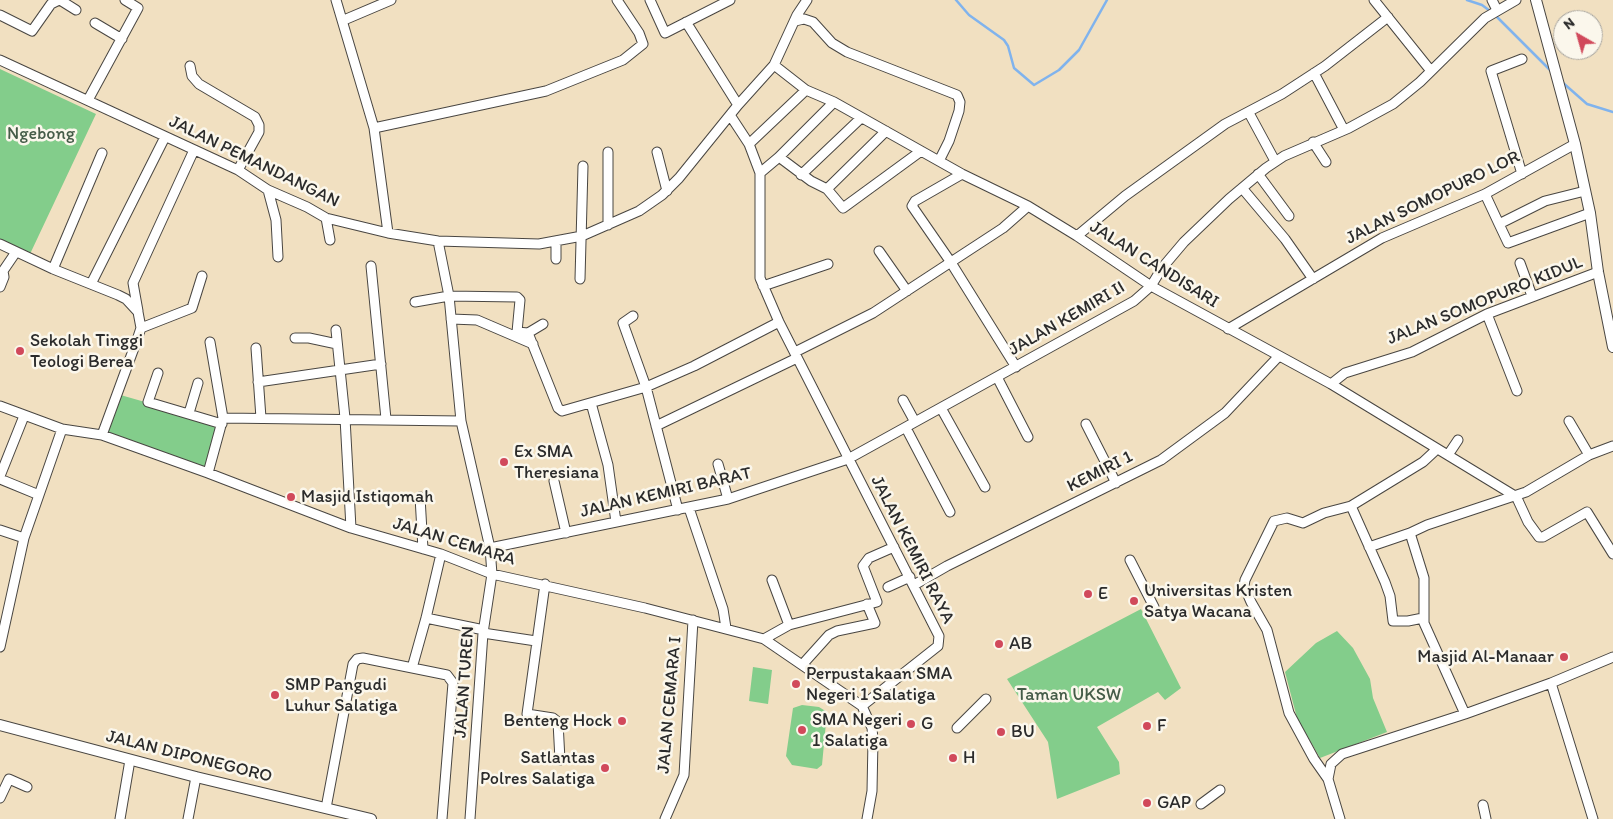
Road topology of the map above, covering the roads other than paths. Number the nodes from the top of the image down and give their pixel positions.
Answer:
1 (59, 0) edge
2 (125, 0) edge
3 (336, 0) edge
4 (391, 0) edge
5 (617, 0) edge
6 (650, 0) edge
7 (730, 0) edge
8 (807, 0) edge
9 (1374, 0) edge
10 (1492, 0) edge
11 (1516, 0) edge
12 (1536, 0) edge
13 (140, 4) edge
14 (76, 10) dead end
15 (1496, 11) junction
16 (0, 15) edge
17 (1388, 17) junction
18 (344, 20) junction
19 (795, 21) junction
20 (686, 22) junction
21 (95, 23) dead end
22 (122, 39) junction
23 (1522, 58) dead end
24 (0, 60) edge
25 (190, 66) dead end
26 (774, 66) junction
27 (1431, 71) junction
28 (1314, 73) junction
29 (806, 90) junction
30 (88, 100) junction
31 (834, 102) junction
32 (738, 105) junction
33 (1248, 113) junction
34 (730, 115) junction
35 (861, 118) junction
36 (374, 128) junction
37 (1344, 130) junction
38 (886, 131) junction
39 (165, 137) junction
40 (1313, 142) junction
41 (749, 144) junction
42 (1575, 144) junction
43 (194, 150) junction
44 (921, 151) junction
45 (608, 152) dead end
46 (657, 152) dead end
47 (102, 153) dead end
48 (779, 157) junction
49 (940, 161) junction
50 (1275, 161) junction
51 (1326, 162) dead end
52 (583, 166) dead end
53 (238, 170) junction
54 (760, 173) junction
55 (801, 174) junction
56 (962, 174) junction
57 (1258, 174) junction
58 (1522, 174) junction
59 (1242, 188) junction
60 (827, 189) junction
61 (268, 190) junction
62 (666, 191) junction
63 (1585, 191) junction
64 (1485, 194) junction
65 (1028, 206) junction
66 (1590, 213) junction
67 (1289, 216) dead end
68 (326, 218) junction
69 (1499, 224) junction
70 (608, 226) junction
71 (388, 233) junction
72 (582, 236) junction
73 (1077, 236) junction
74 (330, 240) dead end
75 (438, 241) junction
76 (556, 242) junction
77 (0, 244) edge
78 (16, 252) junction
79 (879, 252) dead end
80 (278, 257) dead end
81 (556, 259) dead end
82 (950, 261) junction
83 (1520, 263) dead end
84 (828, 264) dead end
85 (370, 266) dead end
86 (53, 269) junction
87 (2, 270) edge
88 (1598, 272) junction
89 (202, 276) dead end
90 (580, 278) dead end
91 (1313, 279) junction
92 (762, 282) junction
93 (91, 284) junction
94 (1151, 286) junction
95 (0, 287) edge
96 (907, 291) junction
97 (449, 296) junction
98 (1532, 296) junction
99 (415, 302) dead end
100 (1609, 302) edge
101 (138, 312) junction
102 (1487, 314) junction
103 (633, 316) dead end
104 (451, 319) junction
105 (779, 322) junction
106 (543, 324) dead end
107 (141, 328) junction
108 (1228, 329) junction
109 (336, 330) dead end
110 (528, 333) junction
111 (294, 338) dead end
112 (210, 342) dead end
113 (337, 344) junction
114 (533, 344) junction
115 (1613, 347) edge
116 (256, 348) dead end
117 (796, 355) junction
118 (1278, 357) junction
119 (381, 364) junction
120 (1016, 367) junction
121 (340, 370) junction
122 (158, 373) dead end
123 (997, 377) junction
124 (258, 382) junction
125 (198, 383) dead end
126 (1331, 384) junction
127 (646, 387) junction
128 (1517, 391) dead end
129 (903, 400) dead end
130 (591, 403) junction
131 (0, 406) edge
132 (941, 408) junction
133 (189, 413) junction
134 (24, 416) junction
135 (261, 418) junction
136 (344, 418) junction
137 (386, 419) junction
138 (223, 421) junction
139 (461, 421) junction
140 (1569, 421) dead end
141 (915, 422) junction
142 (1086, 424) dead end
143 (656, 426) junction
144 (906, 428) junction
145 (62, 429) junction
146 (102, 435) junction
147 (1028, 437) dead end
148 (1458, 440) dead end
149 (1613, 446) edge
150 (1437, 449) junction
151 (1448, 455) junction
152 (1589, 455) junction
153 (848, 459) junction
154 (718, 464) dead end
155 (208, 473) junction
156 (0, 478) edge
157 (554, 481) dead end
158 (1116, 483) junction
159 (985, 486) dead end
160 (39, 494) junction
161 (1515, 496) junction
162 (420, 497) dead end
163 (728, 499) junction
164 (1351, 506) junction
165 (690, 508) junction
166 (678, 510) junction
167 (950, 512) dead end
168 (616, 522) junction
169 (351, 528) junction
170 (0, 530) edge
171 (566, 533) junction
172 (1410, 533) junction
173 (24, 538) junction
174 (894, 547) junction
175 (490, 548) junction
176 (1369, 548) junction
177 (423, 549) junction
178 (441, 554) junction
179 (1613, 554) edge
180 (1130, 560) dead end
181 (492, 574) junction
182 (772, 580) dead end
183 (912, 581) junction
184 (545, 584) junction
185 (888, 588) dead end
186 (867, 604) junction
187 (1154, 608) dead end
188 (426, 618) junction
189 (1423, 618) junction
190 (693, 620) junction
191 (789, 625) junction
192 (726, 628) junction
193 (483, 631) junction
194 (764, 639) junction
195 (536, 641) junction
196 (0, 647) edge
197 (1613, 657) edge
198 (802, 665) junction
199 (412, 668) junction
200 (1551, 683) junction
201 (986, 699) dead end
202 (862, 706) junction
203 (1465, 714) junction
204 (0, 725) edge
205 (957, 728) dead end
206 (130, 760) junction
207 (560, 760) dead end
208 (196, 777) junction
209 (1328, 779) junction
210 (27, 787) dead end
211 (1220, 790) dead end
212 (0, 798) edge
213 (1201, 804) dead end
214 (1482, 806) dead end
215 (326, 808) junction
216 (120, 819) edge
217 (188, 819) edge
218 (371, 819) edge
219 (442, 819) edge
220 (470, 819) edge
221 (665, 819) edge
222 (867, 819) edge
223 (1340, 819) edge
224 (1486, 819) edge
225 (1593, 819) edge

1 - 14 street
1 - 16 street
2 - 13 street
3 - 18 street
4 - 18 street
5 - 36 street
6 - 20 street
7 - 20 street
8 - 19 street, JALAN PEMANDANGAN
9 - 17 street
10 - 15 street
11 - 15 street, JALAN KEMIRI II
12 - 42 main road
13 - 22 street
15 - 27 street, JALAN KEMIRI II
17 - 27 street
17 - 28 street
18 - 36 street
19 - 26 street, JALAN PEMANDANGAN
19 - 49 street
20 - 32 street
21 - 22 street
22 - 30 street
23 - 58 street
24 - 30 street, JALAN PEMANDANGAN
25 - 53 street
26 - 29 street, JALAN CANDISARI
26 - 32 street, JALAN PEMANDANGAN
27 - 37 street, JALAN KEMIRI II
28 - 33 street
28 - 37 street
29 - 31 street, JALAN CANDISARI
29 - 41 street
30 - 39 street, JALAN PEMANDANGAN
31 - 35 street, JALAN CANDISARI
31 - 48 street
32 - 34 street, JALAN PEMANDANGAN
33 - 50 street
33 - 73 street
34 - 41 street
34 - 62 street, JALAN PEMANDANGAN
35 - 38 street, JALAN CANDISARI
35 - 55 street
36 - 71 street
37 - 40 street, JALAN KEMIRI II
38 - 44 street, JALAN CANDISARI
38 - 60 street
39 - 43 street, JALAN PEMANDANGAN
39 - 93 street
40 - 50 street, JALAN KEMIRI II
40 - 51 street
41 - 54 street
42 - 58 street, JALAN SOMOPURO LOR
42 - 63 main road
43 - 53 street, JALAN PEMANDANGAN
43 - 101 street
44 - 49 street, JALAN CANDISARI
44 - 60 street
45 - 70 street
46 - 62 street
47 - 86 street
48 - 54 street
48 - 55 street
49 - 56 street, JALAN CANDISARI
50 - 57 street, JALAN KEMIRI II
52 - 72 street
53 - 61 street, JALAN PEMANDANGAN
54 - 92 street
55 - 60 street
56 - 65 street, JALAN CANDISARI
56 - 82 street
57 - 59 street, JALAN KEMIRI II
57 - 67 street
58 - 64 street, JALAN SOMOPURO LOR
59 - 91 street
59 - 94 street, JALAN KEMIRI II
61 - 68 street, JALAN PEMANDANGAN
61 - 80 street
62 - 70 street, JALAN PEMANDANGAN
63 - 66 main road
63 - 69 street
64 - 69 street
64 - 91 street, JALAN SOMOPURO LOR
65 - 73 street, JALAN CANDISARI
65 - 82 street
66 - 69 street
66 - 88 main road
68 - 71 street, JALAN PEMANDANGAN
68 - 74 street
70 - 72 street, JALAN PEMANDANGAN
71 - 75 street, JALAN PEMANDANGAN
72 - 76 street, JALAN PEMANDANGAN
72 - 90 street
73 - 94 street, JALAN CANDISARI
75 - 76 street, JALAN PEMANDANGAN
75 - 97 street, JALAN TUREN
76 - 81 street
77 - 78 street
78 - 86 street
78 - 87 street
79 - 96 street
82 - 96 street
82 - 120 street
83 - 98 street
84 - 92 street
85 - 119 street
86 - 93 street
87 - 95 street
88 - 98 street, JALAN SOMOPURO KIDUL
88 - 100 main road
89 - 107 street
91 - 108 street, JALAN SOMOPURO LOR
92 - 105 street, JALAN KEMIRI RAYA
93 - 101 street
94 - 108 street, JALAN CANDISARI
94 - 120 street, JALAN KEMIRI II
96 - 117 street
97 - 99 street
97 - 104 street, JALAN TUREN
97 - 110 street
98 - 102 street, JALAN SOMOPURO KIDUL
100 - 115 main road
101 - 107 street
102 - 126 street, JALAN SOMOPURO KIDUL
102 - 128 street
103 - 127 street
104 - 114 street
104 - 139 street, JALAN TUREN
105 - 117 street, JALAN KEMIRI RAYA
105 - 127 street
106 - 110 street
107 - 146 street
108 - 118 street, JALAN CANDISARI
109 - 113 street
110 - 114 street
111 - 113 street
112 - 138 street
113 - 121 street
114 - 130 street
116 - 124 street
117 - 143 street
117 - 153 street, JALAN KEMIRI RAYA
118 - 126 street, JALAN CANDISARI
118 - 158 street, KEMIRI 1
119 - 121 street
119 - 137 street
120 - 123 street, JALAN KEMIRI II
121 - 124 street
121 - 136 street
122 - 133 street
123 - 132 street, JALAN KEMIRI II
123 - 147 street
124 - 135 street
125 - 133 street
126 - 150 street, JALAN CANDISARI
127 - 130 street
127 - 143 street
129 - 141 street
130 - 168 street
131 - 134 street, JALAN CEMARA
132 - 141 street, JALAN KEMIRI II
132 - 159 street
133 - 138 street
134 - 145 street, JALAN CEMARA
134 - 156 street
135 - 136 street
135 - 138 street
136 - 137 street
136 - 169 street
137 - 139 street
138 - 155 street
139 - 175 street, JALAN TUREN
140 - 152 street
141 - 144 street, JALAN KEMIRI II
142 - 158 street
143 - 166 street
144 - 153 street, JALAN KEMIRI II
144 - 167 street
145 - 146 street, JALAN CEMARA
145 - 160 street
146 - 155 street, JALAN CEMARA
148 - 151 street
149 - 152 street
150 - 151 street, JALAN CANDISARI
150 - 164 street
151 - 161 street, JALAN CANDISARI
152 - 161 street
153 - 163 street, JALAN KEMIRI BARAT
153 - 174 street, JALAN KEMIRI RAYA
154 - 163 street
155 - 169 street, JALAN CEMARA
156 - 160 street
157 - 171 street
158 - 183 street, KEMIRI 1
160 - 173 street
161 - 172 street
161 - 179 street
162 - 177 street
163 - 165 street, JALAN KEMIRI BARAT
164 - 176 street
164 - 209 street
165 - 166 street, JALAN KEMIRI BARAT
165 - 192 street
166 - 168 street, JALAN KEMIRI BARAT
168 - 171 street, JALAN KEMIRI BARAT
169 - 177 street, JALAN CEMARA
170 - 173 street
171 - 175 street, JALAN KEMIRI BARAT
172 - 176 street
172 - 189 street
173 - 196 street
174 - 183 street, JALAN KEMIRI RAYA
174 - 186 street
175 - 181 street, JALAN TUREN
176 - 189 street
177 - 178 street, JALAN CEMARA
178 - 181 street, JALAN CEMARA
178 - 188 street
180 - 187 street
181 - 184 street, JALAN CEMARA
181 - 193 street, JALAN TUREN
182 - 191 street
183 - 185 street, KEMIRI 1
183 - 202 street, JALAN KEMIRI RAYA
184 - 190 street, JALAN CEMARA
184 - 195 street
186 - 191 street
186 - 198 street
188 - 193 street
188 - 199 street
189 - 203 street
190 - 192 street, JALAN CEMARA
190 - 221 street, JALAN CEMARA I
191 - 194 street
192 - 194 street, JALAN CEMARA
193 - 195 street
193 - 220 street, JALAN TUREN
194 - 198 street, JALAN CEMARA
195 - 207 street
197 - 200 street
198 - 202 street, JALAN CEMARA
199 - 215 street
199 - 219 street
200 - 203 street
200 - 225 street
201 - 205 street
202 - 222 street
203 - 209 street
204 - 206 main road, JALAN DIPONEGORO
206 - 208 main road, JALAN DIPONEGORO
206 - 216 street
208 - 215 main road, JALAN DIPONEGORO
208 - 217 street
209 - 223 street
210 - 212 street
211 - 213 street
214 - 224 street
215 - 218 main road, JALAN DIPONEGORO

